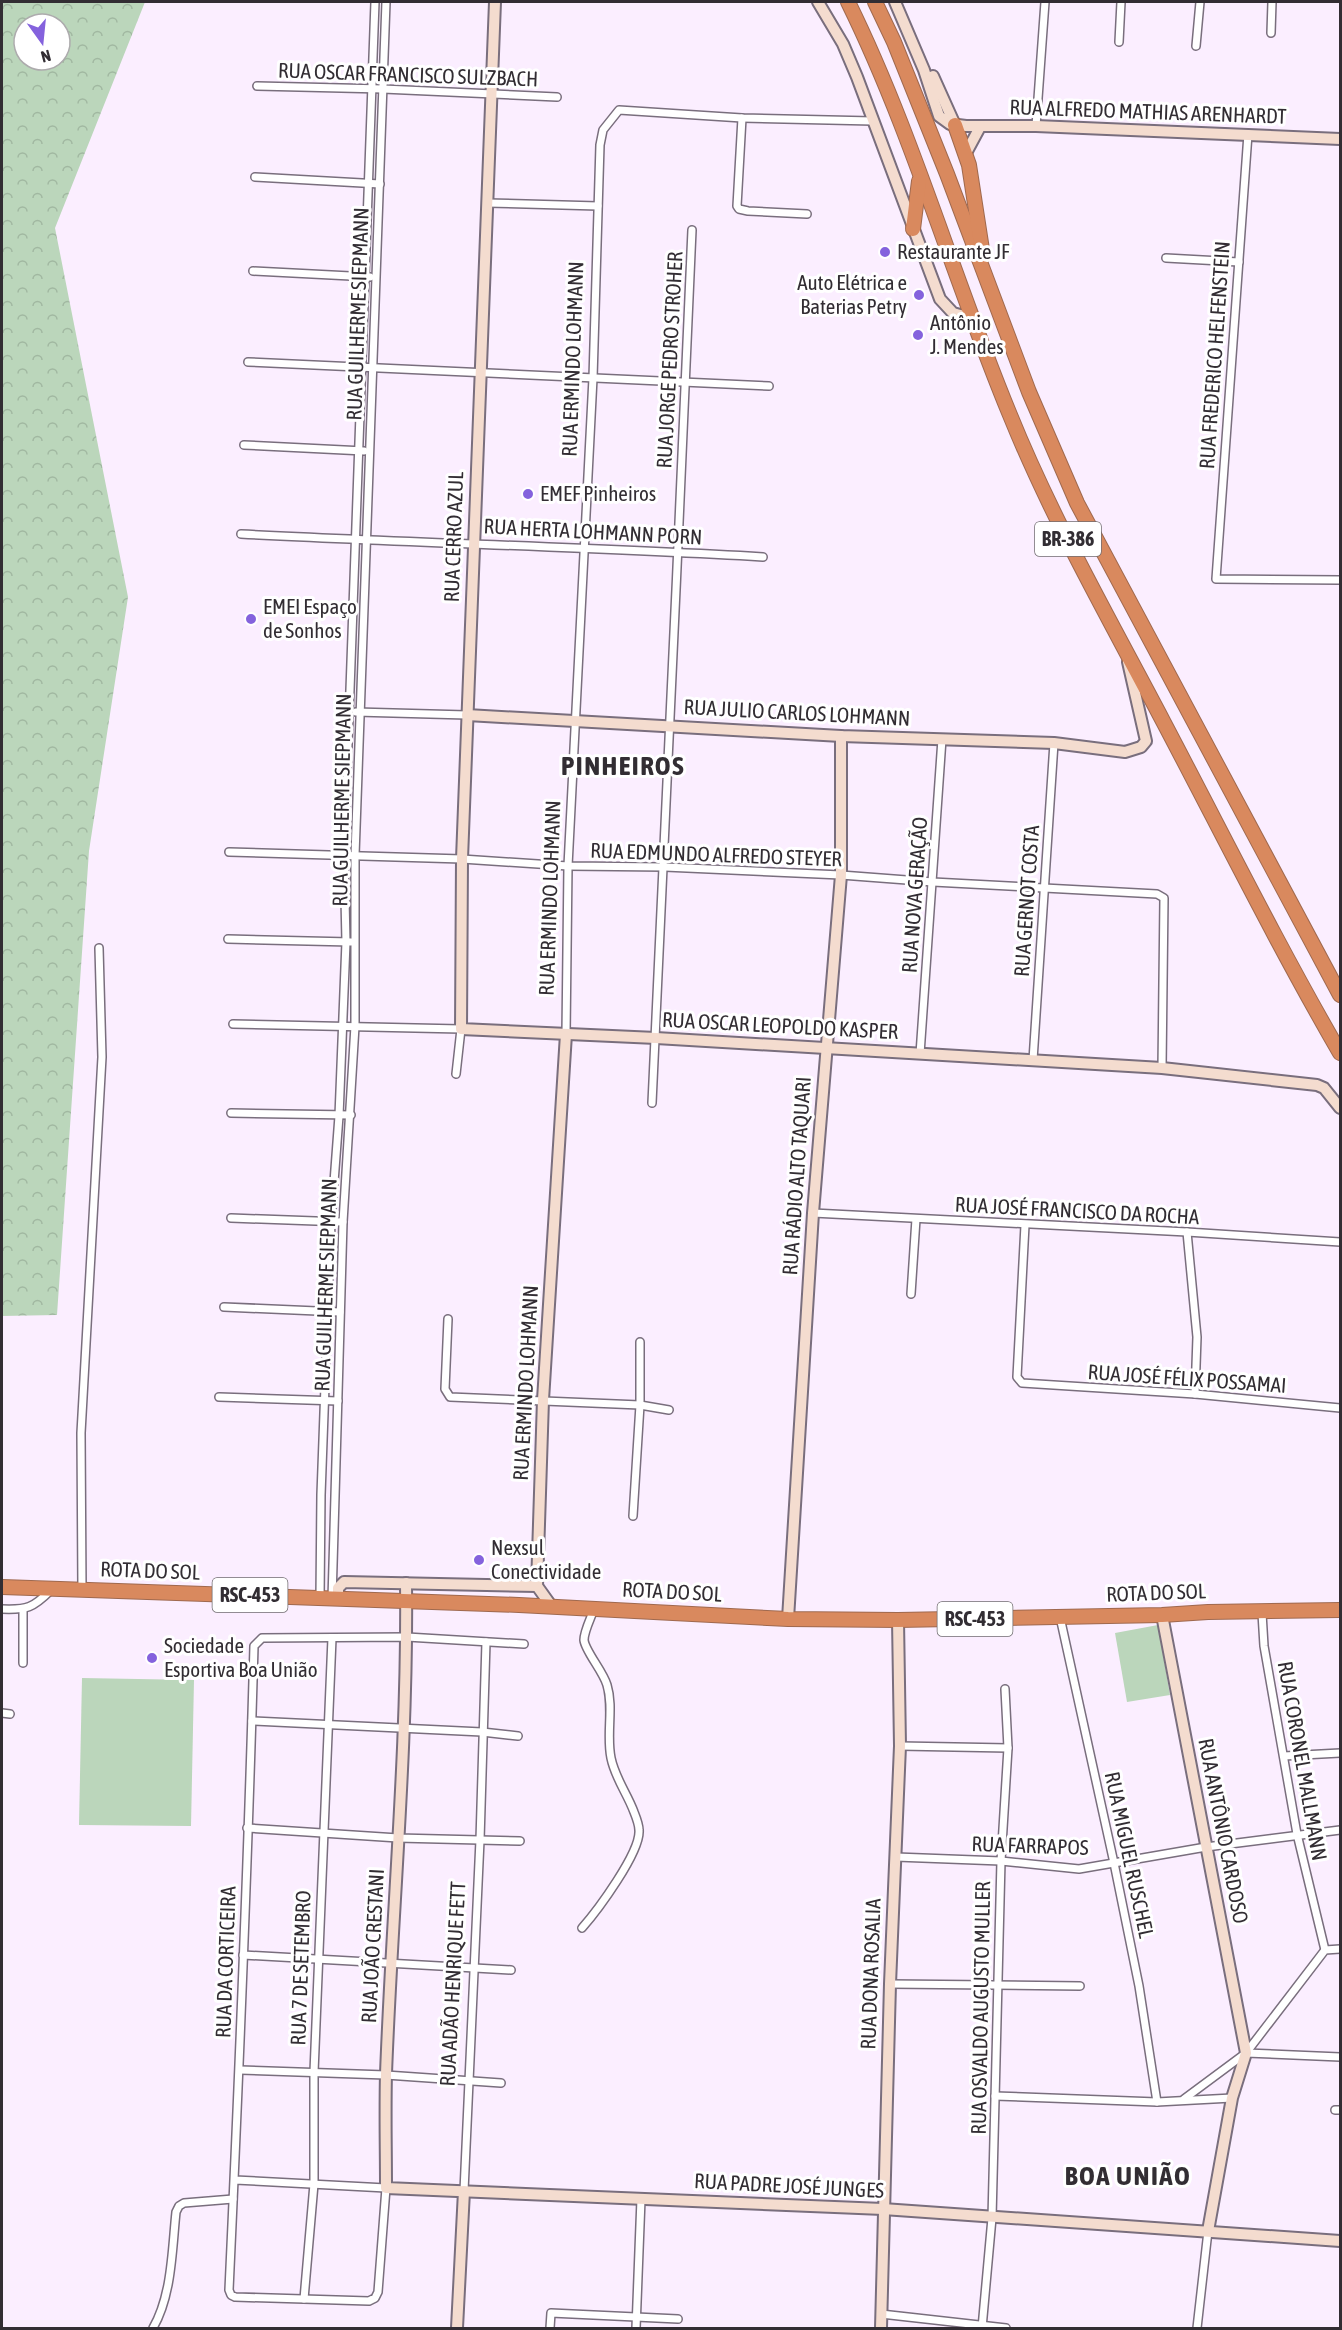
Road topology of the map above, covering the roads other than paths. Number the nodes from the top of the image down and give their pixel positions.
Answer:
1 (375, 2) edge
2 (386, 2) edge
3 (495, 2) edge
4 (818, 2) edge
5 (848, 2) edge
6 (876, 2) edge
7 (895, 2) edge
8 (902, 2) edge
9 (1045, 2) edge
10 (1121, 2) edge
11 (1200, 2) edge
12 (1272, 2) edge
13 (1272, 33) dead end
14 (1119, 42) dead end
15 (1196, 46) dead end
16 (257, 86) dead end
17 (371, 88) junction
18 (383, 89) junction
19 (491, 94) junction
20 (557, 97) dead end
21 (742, 118) junction
22 (873, 121) junction
23 (955, 125) junction
24 (1036, 126) junction
25 (980, 127) junction
26 (1248, 134) junction
27 (1341, 139) edge
28 (966, 153) junction
29 (920, 176) junction
30 (255, 177) dead end
31 (368, 183) junction
32 (380, 184) junction
33 (487, 203) junction
34 (598, 206) junction
35 (807, 214) dead end
36 (913, 229) junction
37 (692, 230) dead end
38 (1166, 258) dead end
39 (1239, 262) junction
40 (253, 271) dead end
41 (366, 276) junction
42 (376, 277) junction
43 (988, 284) junction
44 (971, 318) junction
45 (248, 362) dead end
46 (363, 366) junction
47 (373, 367) junction
48 (480, 371) junction
49 (594, 378) junction
50 (686, 381) junction
51 (769, 386) dead end
52 (244, 445) dead end
53 (360, 451) junction
54 (370, 452) junction
55 (241, 534) dead end
56 (357, 540) junction
57 (367, 540) junction
58 (472, 542) junction
59 (585, 547) junction
60 (677, 552) junction
61 (763, 556) dead end
62 (1341, 580) edge
63 (1126, 651) junction
64 (350, 712) junction
65 (360, 712) junction
66 (467, 715) junction
67 (576, 720) junction
68 (670, 727) junction
69 (841, 736) junction
70 (942, 739) junction
71 (1054, 743) junction
72 (229, 852) dead end
73 (344, 855) junction
74 (355, 855) junction
75 (462, 859) junction
76 (568, 866) junction
77 (665, 867) junction
78 (841, 875) junction
79 (933, 882) junction
80 (1044, 888) junction
81 (228, 939) dead end
82 (346, 942) junction
83 (356, 943) junction
84 (99, 948) dead end
85 (1341, 995) edge
86 (233, 1024) dead end
87 (343, 1026) junction
88 (355, 1026) junction
89 (462, 1029) junction
90 (566, 1034) junction
91 (656, 1038) junction
92 (826, 1049) junction
93 (1341, 1053) edge
94 (921, 1054) junction
95 (1033, 1060) junction
96 (1162, 1068) junction
97 (456, 1074) dead end
98 (652, 1103) dead end
99 (1341, 1108) edge
100 (231, 1113) dead end
101 (351, 1115) junction
102 (339, 1116) junction
103 (334, 1166) junction
104 (348, 1167) junction
105 (813, 1213) junction
106 (231, 1218) dead end
107 (916, 1220) junction
108 (331, 1222) junction
109 (343, 1222) junction
110 (1025, 1225) junction
111 (1186, 1232) junction
112 (1341, 1242) edge
113 (911, 1294) dead end
114 (224, 1307) dead end
115 (329, 1311) junction
116 (340, 1312) junction
117 (448, 1319) dead end
118 (640, 1342) dead end
119 (1195, 1394) junction
120 (219, 1397) dead end
121 (326, 1400) junction
122 (543, 1400) junction
123 (338, 1401) junction
124 (640, 1406) junction
125 (1341, 1408) edge
126 (669, 1410) dead end
127 (633, 1516) dead end
128 (321, 1583) junction
129 (405, 1583) junction
130 (336, 1584) junction
131 (537, 1586) junction
132 (2, 1587) edge
133 (53, 1589) junction
134 (82, 1589) junction
135 (330, 1599) junction
136 (406, 1602) junction
137 (552, 1607) junction
138 (2, 1609) edge
139 (23, 1610) junction
140 (594, 1610) junction
141 (1341, 1610) edge
142 (1262, 1613) junction
143 (1162, 1616) junction
144 (1060, 1617) junction
145 (788, 1618) junction
146 (898, 1620) junction
147 (407, 1637) junction
148 (332, 1638) junction
149 (486, 1642) junction
150 (524, 1644) dead end
151 (23, 1663) dead end
152 (1005, 1689) dead end
153 (252, 1721) junction
154 (327, 1725) junction
155 (404, 1728) junction
156 (482, 1732) junction
157 (518, 1736) dead end
158 (900, 1746) junction
159 (1008, 1748) junction
160 (1341, 1753) edge
161 (1284, 1756) junction
162 (247, 1828) junction
163 (1341, 1830) edge
164 (323, 1833) junction
165 (1297, 1834) junction
166 (398, 1838) junction
167 (480, 1840) junction
168 (520, 1841) dead end
169 (1206, 1847) junction
170 (896, 1857) junction
171 (1001, 1861) junction
172 (1114, 1863) junction
173 (582, 1928) dead end
174 (1341, 1949) edge
175 (1324, 1950) junction
176 (243, 1955) junction
177 (318, 1960) junction
178 (392, 1964) junction
179 (474, 1968) junction
180 (511, 1970) dead end
181 (890, 1984) junction
182 (998, 1985) junction
183 (1080, 1986) dead end
184 (1246, 2053) junction
185 (1341, 2057) edge
186 (240, 2070) junction
187 (314, 2072) junction
188 (386, 2075) junction
189 (468, 2082) junction
190 (501, 2083) dead end
191 (995, 2096) junction
192 (1232, 2098) junction
193 (1184, 2099) junction
194 (1157, 2102) junction
195 (235, 2180) junction
196 (314, 2184) junction
197 (386, 2188) junction
198 (464, 2191) junction
199 (234, 2199) junction
200 (641, 2199) junction
201 (883, 2210) junction
202 (992, 2218) junction
203 (1208, 2231) junction
204 (1341, 2241) edge
205 (304, 2299) junction
206 (882, 2314) junction
207 (636, 2316) junction
208 (678, 2319) dead end
209 (982, 2327) edge
210 (153, 2328) edge
211 (457, 2328) edge
212 (550, 2328) edge
213 (636, 2328) edge
214 (881, 2328) edge
215 (1006, 2328) edge
216 (1197, 2328) edge

1 - 17 street, RUA GUILHERME SIEPMANN
2 - 18 street, RUA GUILHERME SIEPMANN
3 - 19 street, RUA CERRO AZUL
4 - 22 street
5 - 29 highway, BR-386
6 - 43 highway, BR-386
7 - 23 street
8 - 23 street
9 - 24 street
10 - 14 street
11 - 15 street
12 - 13 street
16 - 17 street, RUA OSCAR FRANCISCO SULZBACH
17 - 18 street, RUA OSCAR FRANCISCO SULZBACH
17 - 31 street, RUA GUILHERME SIEPMANN
18 - 19 street, RUA OSCAR FRANCISCO SULZBACH
18 - 32 street, RUA GUILHERME SIEPMANN
19 - 20 street, RUA OSCAR FRANCISCO SULZBACH
19 - 33 street, RUA CERRO AZUL
21 - 22 street
21 - 34 street, RUA ERMINDO LOHMANN
21 - 35 street
22 - 36 street
23 - 25 street, RUA ALFREDO MATHIAS ARENHARDT
23 - 28 highway
24 - 25 street, RUA ALFREDO MATHIAS ARENHARDT
24 - 26 street, RUA ALFREDO MATHIAS ARENHARDT
25 - 28 street
26 - 27 street, RUA ALFREDO MATHIAS ARENHARDT
26 - 39 street, RUA FREDERICO HELFENSTEIN
28 - 43 highway
29 - 36 highway
29 - 44 highway, BR-386
30 - 31 street
31 - 32 street
31 - 41 street, RUA GUILHERME SIEPMANN
32 - 42 street, RUA GUILHERME SIEPMANN
33 - 34 street
33 - 48 street, RUA CERRO AZUL
34 - 49 street, RUA ERMINDO LOHMANN
36 - 44 street
37 - 50 street, RUA JORGE PEDRO STROHER
38 - 39 street
39 - 62 street, RUA FREDERICO HELFENSTEIN
40 - 41 street
41 - 42 street
41 - 46 street, RUA GUILHERME SIEPMANN
42 - 47 street, RUA GUILHERME SIEPMANN
43 - 85 highway, BR-386
44 - 63 highway, BR-386
45 - 46 street
46 - 47 street
46 - 53 street, RUA GUILHERME SIEPMANN
47 - 48 street
47 - 54 street, RUA GUILHERME SIEPMANN
48 - 49 street
48 - 58 street, RUA CERRO AZUL
49 - 50 street
49 - 59 street, RUA ERMINDO LOHMANN
50 - 51 street
50 - 60 street, RUA JORGE PEDRO STROHER
52 - 53 street
53 - 54 street
53 - 56 street, RUA GUILHERME SIEPMANN
54 - 57 street, RUA GUILHERME SIEPMANN
55 - 56 street, RUA HERTA LOHMANN PORN
56 - 57 street, RUA HERTA LOHMANN PORN
56 - 64 street, RUA GUILHERME SIEPMANN
57 - 58 street, RUA HERTA LOHMANN PORN
57 - 65 street, RUA GUILHERME SIEPMANN
58 - 59 street, RUA HERTA LOHMANN PORN
58 - 66 street, RUA CERRO AZUL
59 - 60 street, RUA HERTA LOHMANN PORN
59 - 67 street, RUA ERMINDO LOHMANN
60 - 61 street, RUA HERTA LOHMANN PORN
60 - 68 street, RUA JORGE PEDRO STROHER
63 - 71 street, RUA JULIO CARLOS LOHMANN
63 - 93 highway, BR-386
64 - 65 street, RUA JULIO CARLOS LOHMANN
64 - 73 street, RUA GUILHERME SIEPMANN
65 - 66 street, RUA JULIO CARLOS LOHMANN
65 - 74 street, RUA GUILHERME SIEPMANN
66 - 67 street, RUA JULIO CARLOS LOHMANN
66 - 75 street, RUA CERRO AZUL
67 - 68 street, RUA JULIO CARLOS LOHMANN
67 - 76 street, RUA ERMINDO LOHMANN
68 - 69 street, RUA JULIO CARLOS LOHMANN
68 - 77 street, RUA JORGE PEDRO STROHER
69 - 70 street, RUA JULIO CARLOS LOHMANN
69 - 78 street, RUA RÁDIO ALTO TAQUARI
70 - 71 street, RUA JULIO CARLOS LOHMANN
70 - 79 street, RUA NOVA GERAÇÃO
71 - 80 street, RUA GERNOT COSTA
72 - 73 street, RUA EDMUNDO ALFREDO STEYER
73 - 74 street, RUA EDMUNDO ALFREDO STEYER
73 - 82 street, RUA GUILHERME SIEPMANN
74 - 75 street, RUA EDMUNDO ALFREDO STEYER
74 - 83 street, RUA GUILHERME SIEPMANN
75 - 76 street, RUA EDMUNDO ALFREDO STEYER
75 - 89 street, RUA CERRO AZUL
76 - 77 street, RUA EDMUNDO ALFREDO STEYER
76 - 90 street, RUA ERMINDO LOHMANN
77 - 78 street, RUA EDMUNDO ALFREDO STEYER
77 - 91 street, RUA JORGE PEDRO STROHER
78 - 79 street, RUA EDMUNDO ALFREDO STEYER
78 - 92 street, RUA RÁDIO ALTO TAQUARI
79 - 80 street, RUA EDMUNDO ALFREDO STEYER
79 - 94 street, RUA NOVA GERAÇÃO
80 - 95 street, RUA GERNOT COSTA
80 - 96 street, RUA EDMUNDO ALFREDO STEYER
81 - 82 street
82 - 83 street
82 - 87 street, RUA GUILHERME SIEPMANN
83 - 88 street, RUA GUILHERME SIEPMANN
84 - 134 street
86 - 87 street, RUA OSCAR LEOPOLDO KASPER
87 - 88 street, RUA OSCAR LEOPOLDO KASPER
87 - 102 street, RUA GUILHERME SIEPMANN
88 - 89 street, RUA OSCAR LEOPOLDO KASPER
88 - 101 street, RUA GUILHERME SIEPMANN
89 - 90 street, RUA OSCAR LEOPOLDO KASPER
89 - 97 street, RUA CERRO AZUL
90 - 91 street, RUA OSCAR LEOPOLDO KASPER
90 - 122 street, RUA ERMINDO LOHMANN
91 - 92 street, RUA OSCAR LEOPOLDO KASPER
91 - 98 street, RUA JORGE PEDRO STROHER
92 - 94 street, RUA OSCAR LEOPOLDO KASPER
92 - 105 street, RUA RÁDIO ALTO TAQUARI
94 - 95 street, RUA OSCAR LEOPOLDO KASPER
95 - 96 street, RUA OSCAR LEOPOLDO KASPER
96 - 99 street, RUA OSCAR LEOPOLDO KASPER
100 - 102 street
101 - 102 street
101 - 104 street, RUA GUILHERME SIEPMANN
102 - 103 street, RUA GUILHERME SIEPMANN
103 - 104 street
103 - 108 street, RUA GUILHERME SIEPMANN
104 - 109 street, RUA GUILHERME SIEPMANN
105 - 107 street, RUA JOSÉ FRANCISCO DA ROCHA
105 - 145 street, RUA RÁDIO ALTO TAQUARI
106 - 108 street
107 - 110 street, RUA JOSÉ FRANCISCO DA ROCHA
107 - 113 street
108 - 109 street
108 - 115 street, RUA GUILHERME SIEPMANN
109 - 116 street, RUA GUILHERME SIEPMANN
110 - 111 street, RUA JOSÉ FRANCISCO DA ROCHA
110 - 119 street, RUA JOSÉ FÉLIX POSSAMAI
111 - 112 street, RUA JOSÉ FRANCISCO DA ROCHA
111 - 119 street
114 - 115 street
115 - 116 street
115 - 121 street, RUA GUILHERME SIEPMANN
116 - 123 street, RUA GUILHERME SIEPMANN
117 - 122 street
118 - 124 street
119 - 125 street, RUA JOSÉ FÉLIX POSSAMAI
120 - 121 street
121 - 123 street
121 - 128 street, RUA GUILHERME SIEPMANN
122 - 124 street
122 - 131 street, RUA ERMINDO LOHMANN
123 - 130 street, RUA GUILHERME SIEPMANN
124 - 126 street
124 - 127 street
128 - 130 street
128 - 135 street, RUA GUILHERME SIEPMANN
129 - 130 street
129 - 131 street
129 - 136 street, RUA JOÃO CRESTANI
130 - 135 street
131 - 137 street
132 - 133 highway, ROTA DO SOL / RSC-453
133 - 134 highway, ROTA DO SOL / RSC-453
133 - 139 street
134 - 135 highway, ROTA DO SOL / RSC-453
135 - 136 highway, ROTA DO SOL / RSC-453
136 - 137 highway, ROTA DO SOL / RSC-453
136 - 147 street, RUA JOÃO CRESTANI
137 - 140 highway, ROTA DO SOL / RSC-453
138 - 139 street
139 - 151 street
140 - 145 highway, ROTA DO SOL / RSC-453
140 - 173 street
141 - 142 highway, ROTA DO SOL / RSC-453
142 - 143 highway, ROTA DO SOL / RSC-453
142 - 161 street, RUA CORONEL MALLMANN
143 - 144 highway, ROTA DO SOL / RSC-453
143 - 169 street, RUA ANTÔNIO CARDOSO
144 - 146 highway, ROTA DO SOL / RSC-453
144 - 172 street, RUA MIGUEL RUSCHEL
145 - 146 highway, ROTA DO SOL / RSC-453
146 - 158 street, RUA DONA ROSALIA
147 - 148 street
147 - 149 street
147 - 155 street, RUA JOÃO CRESTANI
148 - 153 street, RUA DA CORTICEIRA
148 - 154 street, RUA 7 DE SETEMBRO
149 - 150 street
149 - 156 street, RUA ADÃO HENRIQUE FETT
152 - 159 street, RUA OSVALDO AUGUSTO MULLER
153 - 154 street
153 - 162 street, RUA DA CORTICEIRA
154 - 155 street
154 - 164 street, RUA 7 DE SETEMBRO
155 - 156 street
155 - 166 street, RUA JOÃO CRESTANI
156 - 157 street
156 - 167 street, RUA ADÃO HENRIQUE FETT
158 - 159 street
158 - 170 street, RUA DONA ROSALIA
159 - 171 street, RUA OSVALDO AUGUSTO MULLER
160 - 161 street
161 - 165 street, RUA CORONEL MALLMANN
162 - 164 street
162 - 176 street, RUA DA CORTICEIRA
163 - 165 street, RUA FARRAPOS
164 - 166 street
164 - 177 street, RUA 7 DE SETEMBRO
165 - 169 street, RUA FARRAPOS
165 - 175 street, RUA CORONEL MALLMANN
166 - 167 street
166 - 178 street, RUA JOÃO CRESTANI
167 - 168 street
167 - 179 street, RUA ADÃO HENRIQUE FETT
169 - 172 street, RUA FARRAPOS
169 - 184 street, RUA ANTÔNIO CARDOSO
170 - 171 street, RUA FARRAPOS
170 - 181 street, RUA DONA ROSALIA
171 - 172 street, RUA FARRAPOS
171 - 182 street, RUA OSVALDO AUGUSTO MULLER
172 - 194 street, RUA MIGUEL RUSCHEL
174 - 175 street
175 - 184 street
176 - 177 street
176 - 186 street, RUA DA CORTICEIRA
177 - 178 street
177 - 187 street, RUA 7 DE SETEMBRO
178 - 179 street
178 - 188 street, RUA JOÃO CRESTANI
179 - 180 street
179 - 189 street, RUA ADÃO HENRIQUE FETT
181 - 182 street
181 - 201 street, RUA DONA ROSALIA
182 - 183 street
182 - 191 street, RUA OSVALDO AUGUSTO MULLER
184 - 185 street
184 - 192 street
184 - 193 street
186 - 187 street
186 - 195 street, RUA DA CORTICEIRA
187 - 188 street
187 - 196 street, RUA 7 DE SETEMBRO
188 - 189 street
188 - 197 street, RUA JOÃO CRESTANI
189 - 190 street
189 - 198 street, RUA ADÃO HENRIQUE FETT
191 - 194 street
191 - 202 street, RUA OSVALDO AUGUSTO MULLER
192 - 193 street
192 - 203 street
193 - 194 street
195 - 196 street, RUA PADRE JOSÉ JUNGES
195 - 199 street, RUA DA CORTICEIRA
196 - 197 street, RUA PADRE JOSÉ JUNGES
196 - 205 street, RUA 7 DE SETEMBRO
197 - 198 street, RUA PADRE JOSÉ JUNGES
197 - 205 street, RUA JOÃO CRESTANI
198 - 200 street, RUA PADRE JOSÉ JUNGES
198 - 211 street, RUA ADÃO HENRIQUE FETT
199 - 205 street, RUA DA CORTICEIRA
199 - 210 street
200 - 201 street, RUA PADRE JOSÉ JUNGES
200 - 207 street
201 - 202 street, RUA PADRE JOSÉ JUNGES
201 - 206 street, RUA DONA ROSALIA
202 - 203 street, RUA PADRE JOSÉ JUNGES
202 - 209 street, RUA OSVALDO AUGUSTO MULLER
203 - 204 street, RUA PADRE JOSÉ JUNGES
203 - 216 street
206 - 209 street
206 - 214 street, RUA DONA ROSALIA
207 - 208 street
207 - 212 street
207 - 213 street
209 - 215 street

